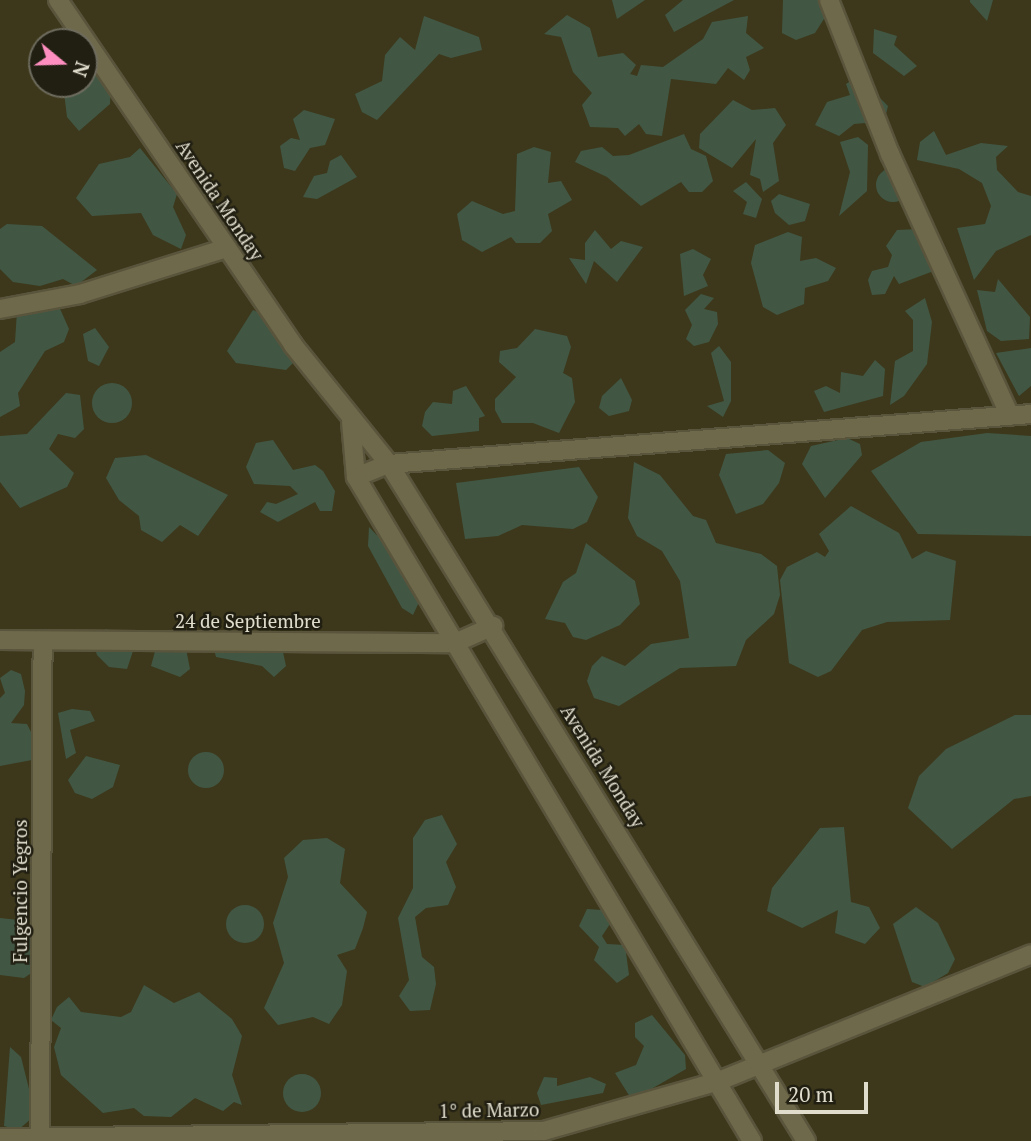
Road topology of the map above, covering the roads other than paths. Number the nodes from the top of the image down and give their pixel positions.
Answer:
1 (58, 0) edge
2 (829, 0) edge
3 (228, 248) junction
4 (0, 309) edge
5 (1031, 414) edge
6 (1010, 416) junction
7 (351, 422) junction
8 (389, 464) junction
9 (356, 477) junction
10 (492, 626) junction
11 (0, 640) edge
12 (43, 642) junction
13 (455, 643) junction
14 (1031, 954) edge
15 (762, 1063) junction
16 (719, 1082) junction
17 (544, 1136) edge
18 (0, 1138) edge
19 (40, 1139) edge
20 (752, 1141) edge
21 (806, 1141) edge

1 - 3 street, Avenida Monday
2 - 6 street
3 - 4 street
3 - 7 street, Avenida Monday
5 - 6 street
6 - 8 street
7 - 8 street, Avenida Monday
7 - 9 street
8 - 9 street
8 - 10 street, Avenida Monday
9 - 13 street
10 - 13 street, 24 de Septiembre
10 - 15 street, Avenida Monday
11 - 12 street, 24 de Septiembre
12 - 13 street, 24 de Septiembre
12 - 19 street, Fulgencio Yegros
13 - 16 street
14 - 15 street, 1° de Marzo
15 - 16 street, 1° de Marzo
15 - 21 street, Avenida Monday
16 - 17 street, 1° de Marzo
16 - 20 street
17 - 19 street, 1° de Marzo
18 - 19 street, 1° de Marzo

